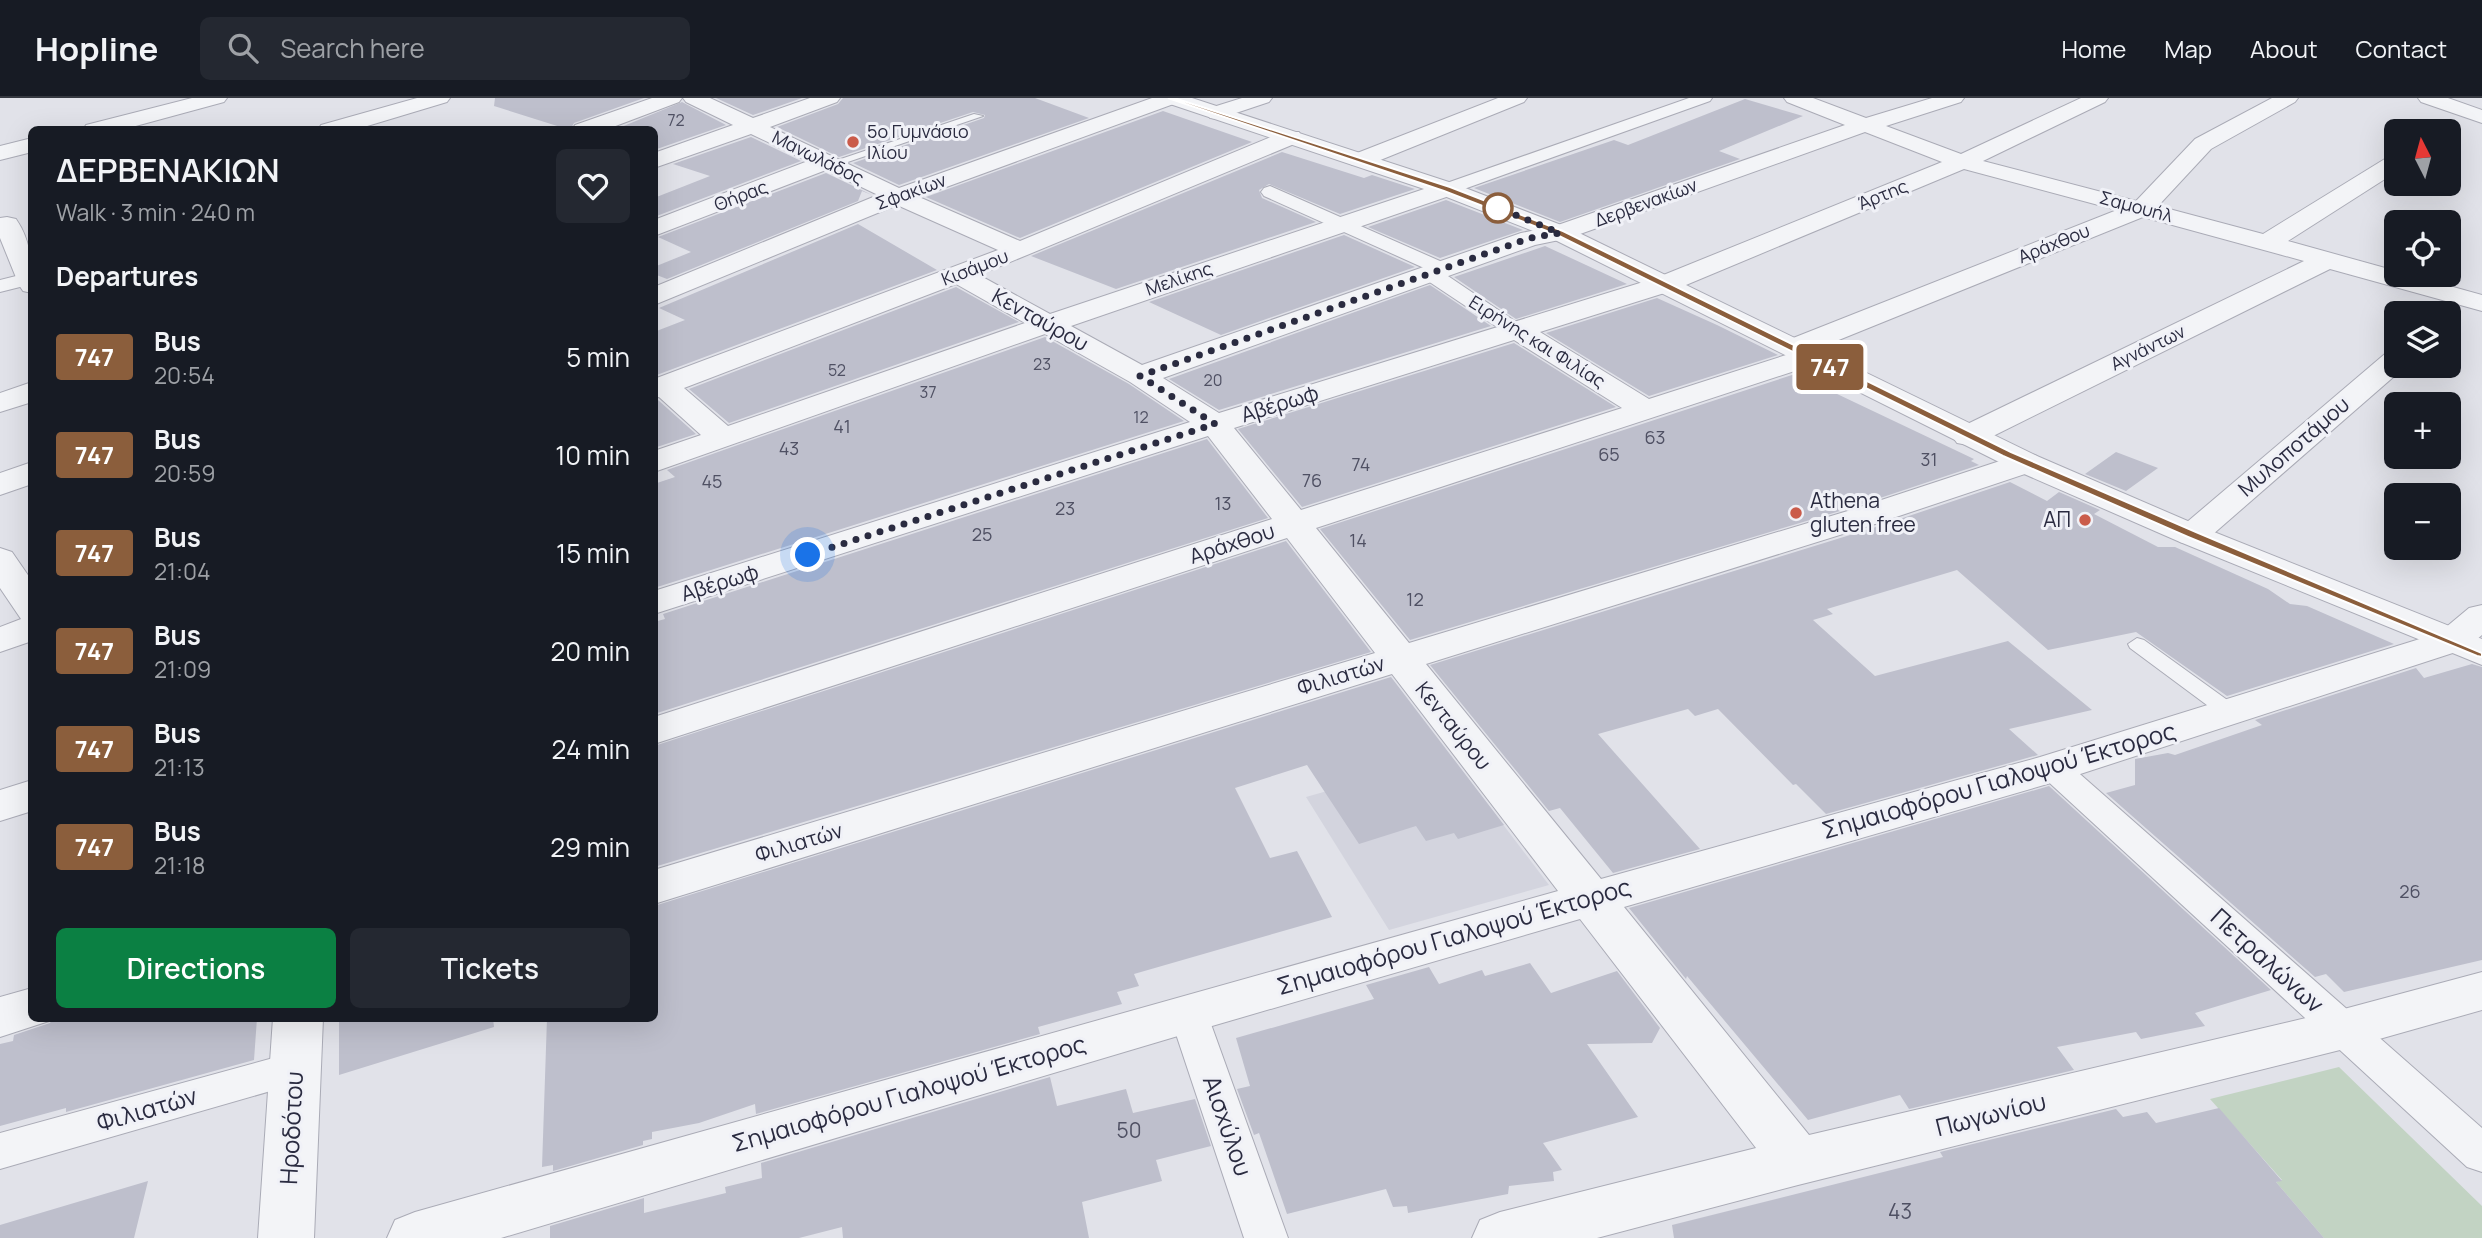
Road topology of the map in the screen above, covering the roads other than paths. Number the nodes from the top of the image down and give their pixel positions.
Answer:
1 (218, 98) edge
2 (440, 98) edge
3 (608, 98) edge
4 (672, 98) edge
5 (693, 98) edge
6 (830, 98) edge
7 (1172, 98) edge
8 (1238, 98) edge
9 (1262, 98) edge
10 (1517, 98) edge
11 (1704, 98) edge
12 (1794, 98) edge
13 (1954, 98) edge
14 (2098, 98) edge
15 (2288, 98) edge
16 (2428, 98) edge
17 (127, 104) dead end
18 (641, 110) junction
19 (1212, 111) junction
20 (2479, 113) edge
21 (151, 115) junction
22 (379, 116) junction
23 (978, 116) dead end
24 (2461, 121) edge
25 (752, 125) junction
26 (109, 126) edge
27 (174, 126) edge
28 (343, 126) edge
29 (403, 126) edge
30 (595, 126) edge
31 (1862, 126) junction
32 (1291, 137) junction
33 (28, 146) edge
34 (0, 153) edge
35 (658, 160) edge
36 (1360, 160) junction
37 (1962, 162) junction
38 (830, 163) junction
39 (2384, 170) edge
40 (1447, 189) junction
41 (1270, 192) dead end
42 (898, 196) junction
43 (2142, 209) junction
44 (28, 218) edge
45 (1344, 223) junction
46 (3, 225) edge
47 (658, 228) edge
48 (1560, 233) junction
49 (2267, 243) junction
50 (1020, 250) junction
51 (2327, 260) junction
52 (1436, 271) junction
53 (958, 274) junction
54 (28, 278) edge
55 (28, 282) edge
56 (1665, 284) junction
57 (0, 286) edge
58 (658, 295) edge
59 (2469, 301) edge
60 (1045, 324) junction
61 (1517, 330) junction
62 (1801, 353) junction
63 (2384, 369) edge
64 (1140, 376) junction
65 (660, 388) edge
66 (28, 392) edge
67 (0, 403) edge
68 (1645, 409) junction
69 (1215, 424) junction
70 (1968, 436) junction
71 (723, 438) junction
72 (658, 461) edge
73 (2026, 463) junction
74 (28, 474) edge
75 (0, 485) edge
76 (1293, 524) junction
77 (2192, 535) junction
78 (11, 557) edge
79 (28, 601) edge
80 (658, 602) edge
81 (28, 630) edge
82 (2472, 637) edge
83 (0, 640) edge
84 (2137, 644) dead end
85 (1399, 658) junction
86 (2230, 712) junction
87 (658, 730) edge
88 (2053, 768) junction
89 (28, 796) edge
90 (0, 806) edge
91 (658, 886) edge
92 (1591, 898) junction
93 (2482, 991) edge
94 (28, 1008) edge
95 (1188, 1013) junction
96 (0, 1017) edge
97 (2344, 1029) junction
98 (297, 1043) edge
99 (0, 1151) edge
100 (2482, 1154) edge
101 (1798, 1161) junction
102 (286, 1238) edge
103 (415, 1238) edge
104 (1266, 1238) edge
105 (1500, 1238) edge

1 - 21 street
2 - 22 street
3 - 18 street
4 - 18 street
5 - 25 street, Μανωλάδος
6 - 25 street
7 - 19 street
7 - 42 street, Σφακίων
8 - 19 street
9 - 19 street
10 - 36 street
11 - 40 street, Μελίκης
12 - 31 street, Σαμουήλ
13 - 31 street, Δερβενακίων
14 - 37 street, Άρτης
15 - 43 street, Αράχθου
16 - 20 street
17 - 21 street
18 - 30 street
19 - 32 street
20 - 24 street
21 - 26 street
21 - 27 street
22 - 28 street
22 - 29 street
23 - 38 lane
25 - 35 street
25 - 38 street, Μανωλάδος
31 - 37 street, Σαμουήλ
31 - 48 street, Δερβενακίων
32 - 36 street
32 - 50 street, Κισάμου
33 - 34 street
36 - 40 street
37 - 43 street, Σαμουήλ
37 - 56 street, Άρτης
38 - 42 street, Μανωλάδος
38 - 47 street, Θήρας
39 - 49 street
40 - 45 street, Μελίκης
40 - 48 street
41 - 45 street, Ειρήνης και Φιλίας
42 - 50 street, Μανωλάδος
42 - 58 street, Σφακίων
43 - 49 street, Σαμουήλ
43 - 62 street, Αράχθου
44 - 46 street
45 - 52 street, Ειρήνης και Φιλίας
45 - 60 street, Μελίκης
46 - 54 street
48 - 52 street, Δερβενακίων
48 - 56 street
49 - 51 street, Σαμουήλ
50 - 53 street, Κισάμου
51 - 59 street, Σαμουήλ
51 - 70 street, Αγνάντων
52 - 61 street, Ειρήνης και Φιλίας
52 - 64 street, Δερβενακίων
53 - 60 street, Κενταύρου
53 - 65 street, Κισάμου
55 - 57 street
56 - 61 street, Αβέρωφ
56 - 62 street
60 - 64 street, Κενταύρου
60 - 71 street, Μελίκης
61 - 68 street, Ειρήνης και Φιλίας
61 - 69 street, Αβέρωφ
62 - 68 street, Αράχθου
62 - 70 street
63 - 77 street, Μυλοποτάμου
64 - 69 street, Κενταύρου
65 - 71 street
66 - 67 street
68 - 76 street, Αράχθου
69 - 76 street, Κενταύρου
69 - 80 street, Αβέρωφ
70 - 73 street
71 - 72 street, Μελίκης
73 - 77 street
73 - 85 street, Φιλιατών
74 - 75 street
76 - 85 street, Κενταύρου
76 - 87 street, Αράχθου
77 - 82 street
78 - 79 street
81 - 83 street
82 - 86 street, Σημαιοφόρου Γιαλοψού Έκτορος
84 - 86 lane
85 - 91 street, Φιλιατών
85 - 92 street, Κενταύρου
86 - 88 street, Σημαιοφόρου Γιαλοψού Έκτορος
88 - 92 street, Σημαιοφόρου Γιαλοψού Έκτορος
88 - 97 street, Πετραλώνων
89 - 90 street
92 - 95 street, Σημαιοφόρου Γιαλοψού Έκτορος
92 - 101 street, Κενταύρου
93 - 97 street, Πωγωνίου
94 - 96 street
95 - 103 street, Σημαιοφόρου Γιαλοψού Έκτορος
95 - 104 street, Αισχύλου
97 - 100 street, Πετραλώνων
97 - 101 street, Πωγωνίου
98 - 99 street, Φιλιατών
98 - 102 street, Ηροδότου
101 - 105 street, Πωγωνίου

